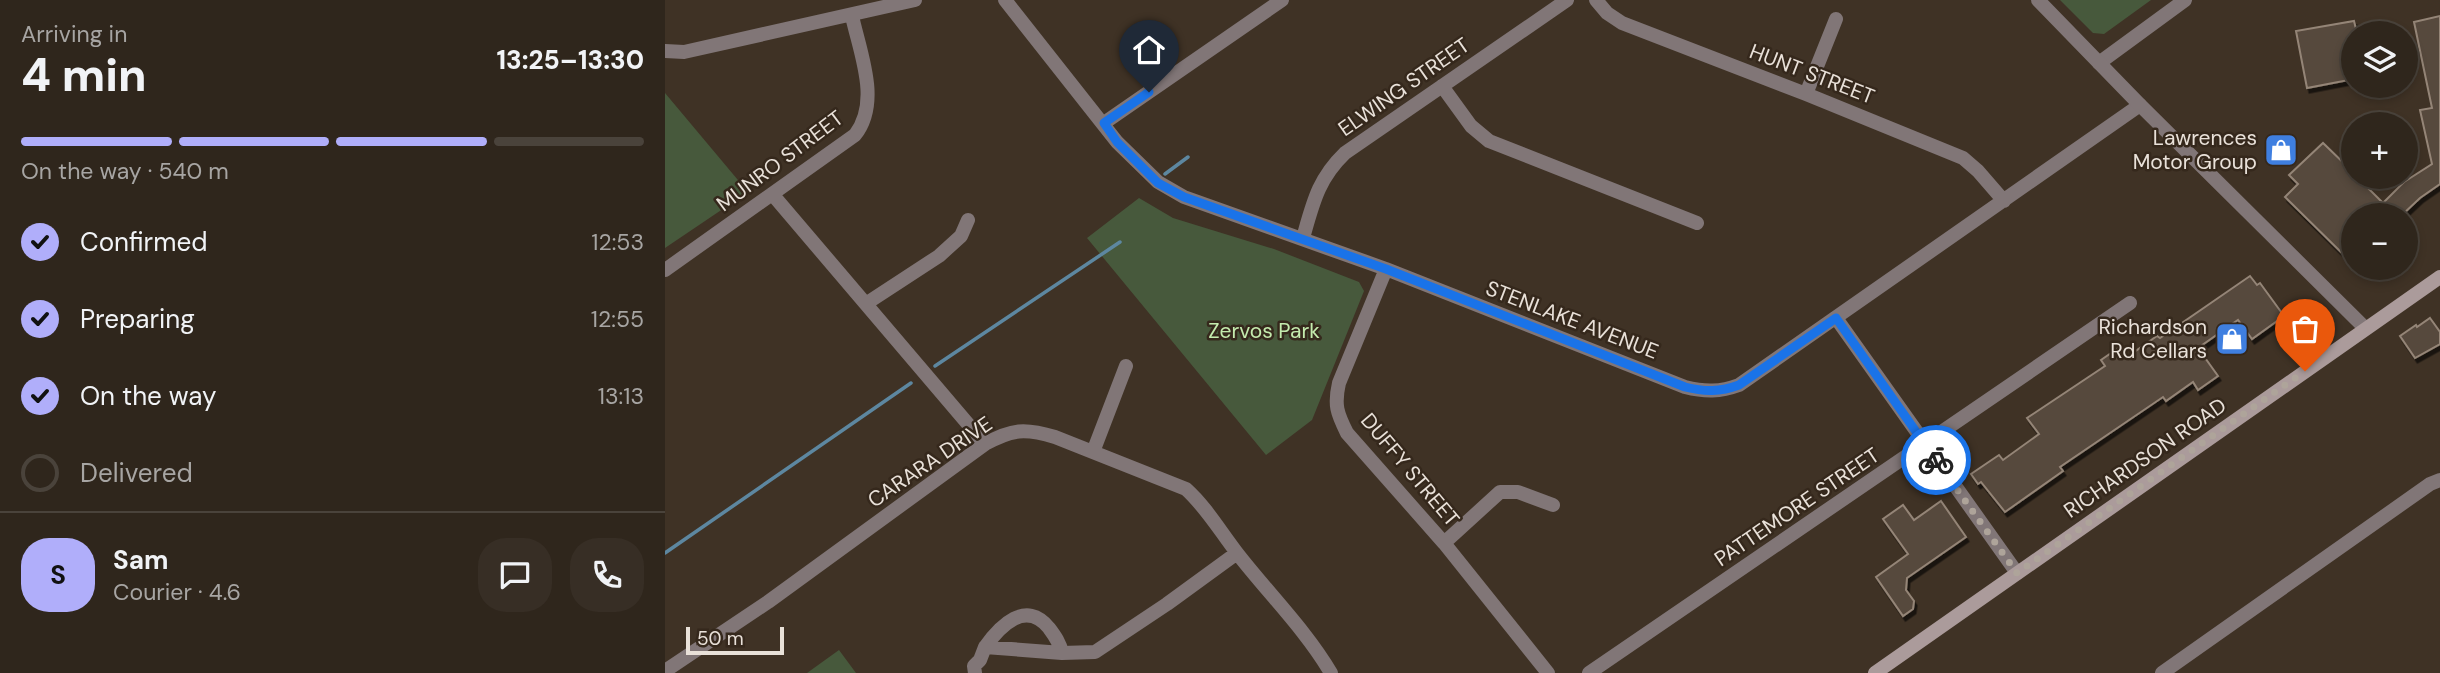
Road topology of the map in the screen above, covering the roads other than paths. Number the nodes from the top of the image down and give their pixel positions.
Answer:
1 (915, 0) edge
2 (1005, 0) edge
3 (1282, 0) edge
4 (1567, 0) edge
5 (1596, 0) edge
6 (2038, 0) edge
7 (2185, 0) edge
8 (852, 16) junction
9 (1836, 19) dead end
10 (665, 51) edge
11 (2099, 63) junction
12 (1442, 86) junction
13 (1806, 94) junction
14 (2140, 105) junction
15 (1104, 123) junction
16 (773, 195) junction
17 (2004, 201) junction
18 (968, 220) dead end
19 (1697, 223) dead end
20 (1303, 238) junction
21 (1386, 269) junction
22 (665, 270) edge
23 (2440, 276) edge
24 (867, 303) junction
25 (2130, 303) dead end
26 (1836, 318) junction
27 (2365, 328) junction
28 (1126, 366) dead end
29 (985, 444) junction
30 (1925, 445) junction
31 (1093, 452) junction
32 (2440, 480) edge
33 (1553, 505) dead end
34 (1444, 542) junction
35 (1237, 553) junction
36 (2017, 573) junction
37 (985, 647) junction
38 (1062, 653) junction
39 (665, 670) edge
40 (975, 673) edge
41 (1331, 673) edge
42 (1548, 673) edge
43 (1589, 673) edge
44 (1875, 673) edge
45 (2162, 673) edge

1 - 8 street
2 - 15 street, STENLAKE AVENUE
3 - 15 street
4 - 12 street, ELWING STREET
5 - 13 street, HUNT STREET
6 - 11 street
7 - 11 street
8 - 10 street
8 - 16 street, MUNRO STREET
9 - 13 street
11 - 14 street
12 - 19 street
12 - 20 street, ELWING STREET
13 - 17 street, HUNT STREET
14 - 17 street, STENLAKE AVENUE
14 - 27 street
15 - 20 street, STENLAKE AVENUE
16 - 22 street, MUNRO STREET
16 - 24 street
17 - 26 street, STENLAKE AVENUE
18 - 24 street
20 - 21 street, STENLAKE AVENUE
21 - 26 street, STENLAKE AVENUE
21 - 34 street, DUFFY STREET
23 - 27 main road, RICHARDSON ROAD
24 - 29 street
25 - 30 street, PATTEMORE STREET
26 - 30 street
27 - 36 main road, RICHARDSON ROAD
28 - 31 street
29 - 31 street, CARARA DRIVE
29 - 39 street, CARARA DRIVE
30 - 36 street
30 - 43 street, PATTEMORE STREET
31 - 35 street, CARARA DRIVE
32 - 45 street
33 - 34 street
34 - 42 street, DUFFY STREET
35 - 38 street
35 - 41 street, CARARA DRIVE
36 - 44 main road, RICHARDSON ROAD
37 - 38 street
37 - 38 street
37 - 40 street

